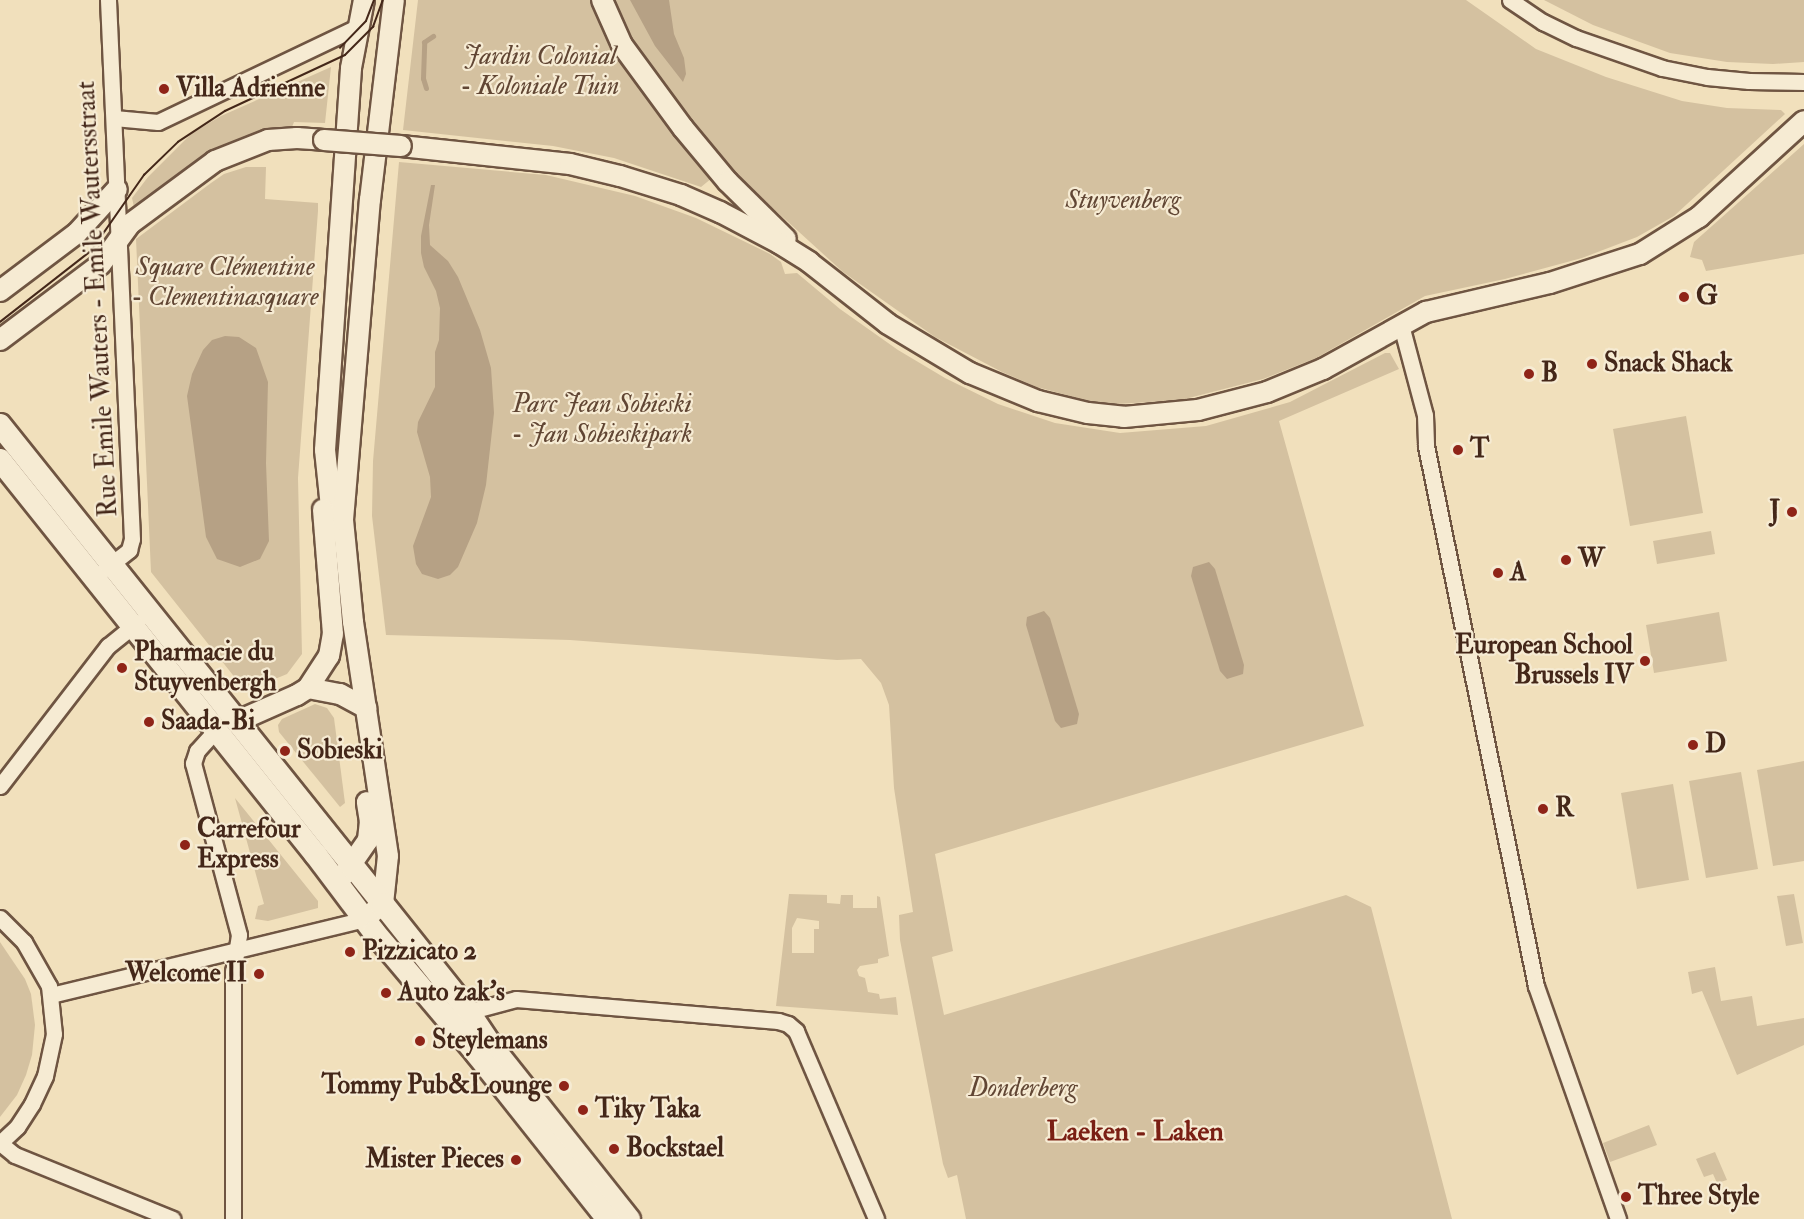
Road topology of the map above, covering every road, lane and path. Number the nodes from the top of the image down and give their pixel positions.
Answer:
1 (108, 0) edge
2 (364, 0) edge
3 (394, 0) edge
4 (602, 0) edge
5 (1510, 0) edge
6 (359, 26) junction
7 (1804, 82) edge
8 (114, 118) junction
9 (1804, 121) edge
10 (117, 189) junction
11 (120, 236) junction
12 (809, 262) junction
13 (0, 291) edge
14 (1401, 325) junction
15 (0, 340) edge
16 (0, 425) edge
17 (0, 460) edge
18 (326, 462) junction
19 (112, 564) junction
20 (93, 579) junction
21 (150, 613) junction
22 (132, 626) junction
23 (308, 688) junction
24 (359, 704) junction
25 (237, 722) junction
26 (215, 731) junction
27 (0, 786) edge
28 (352, 864) junction
29 (338, 884) junction
30 (383, 904) junction
31 (0, 918) edge
32 (364, 919) junction
33 (238, 947) junction
34 (51, 995) junction
35 (468, 1011) junction
36 (446, 1018) junction
37 (0, 1143) edge
38 (173, 1219) edge
39 (233, 1219) edge
40 (608, 1219) edge
41 (629, 1219) edge
42 (876, 1219) edge
43 (1618, 1219) edge

1 - 8 street, Rue Emile Wauters - Emile Wautersstraat
2 - 6 street
3 - 24 street
4 - 12 street
5 - 7 street
6 - 8 street
6 - 18 street
8 - 10 street, Rue Emile Wauters - Emile Wautersstraat
9 - 14 street
10 - 11 street, Rue Emile Wauters - Emile Wautersstraat
10 - 13 street
11 - 12 street, bridge
11 - 15 street
11 - 19 street, Rue Emile Wauters - Emile Wautersstraat
12 - 14 street
14 - 43 street
16 - 19 main road
17 - 20 main road
18 - 23 street
18 - 24 street
19 - 20 street, Rue Emile Wauters - Emile Wautersstraat
19 - 21 main road
20 - 22 main road
21 - 22 street
21 - 25 main road
22 - 26 main road
22 - 27 street
23 - 24 street
23 - 25 street
24 - 28 street
24 - 30 street
25 - 28 main road
26 - 29 main road
26 - 33 street
28 - 29 street
28 - 30 main road
29 - 32 main road
30 - 32 street
30 - 35 main road
31 - 34 street
32 - 33 street
32 - 36 main road
33 - 34 street
33 - 39 street
34 - 37 street
35 - 36 street
35 - 41 main road
35 - 42 street
36 - 40 main road
37 - 38 street

